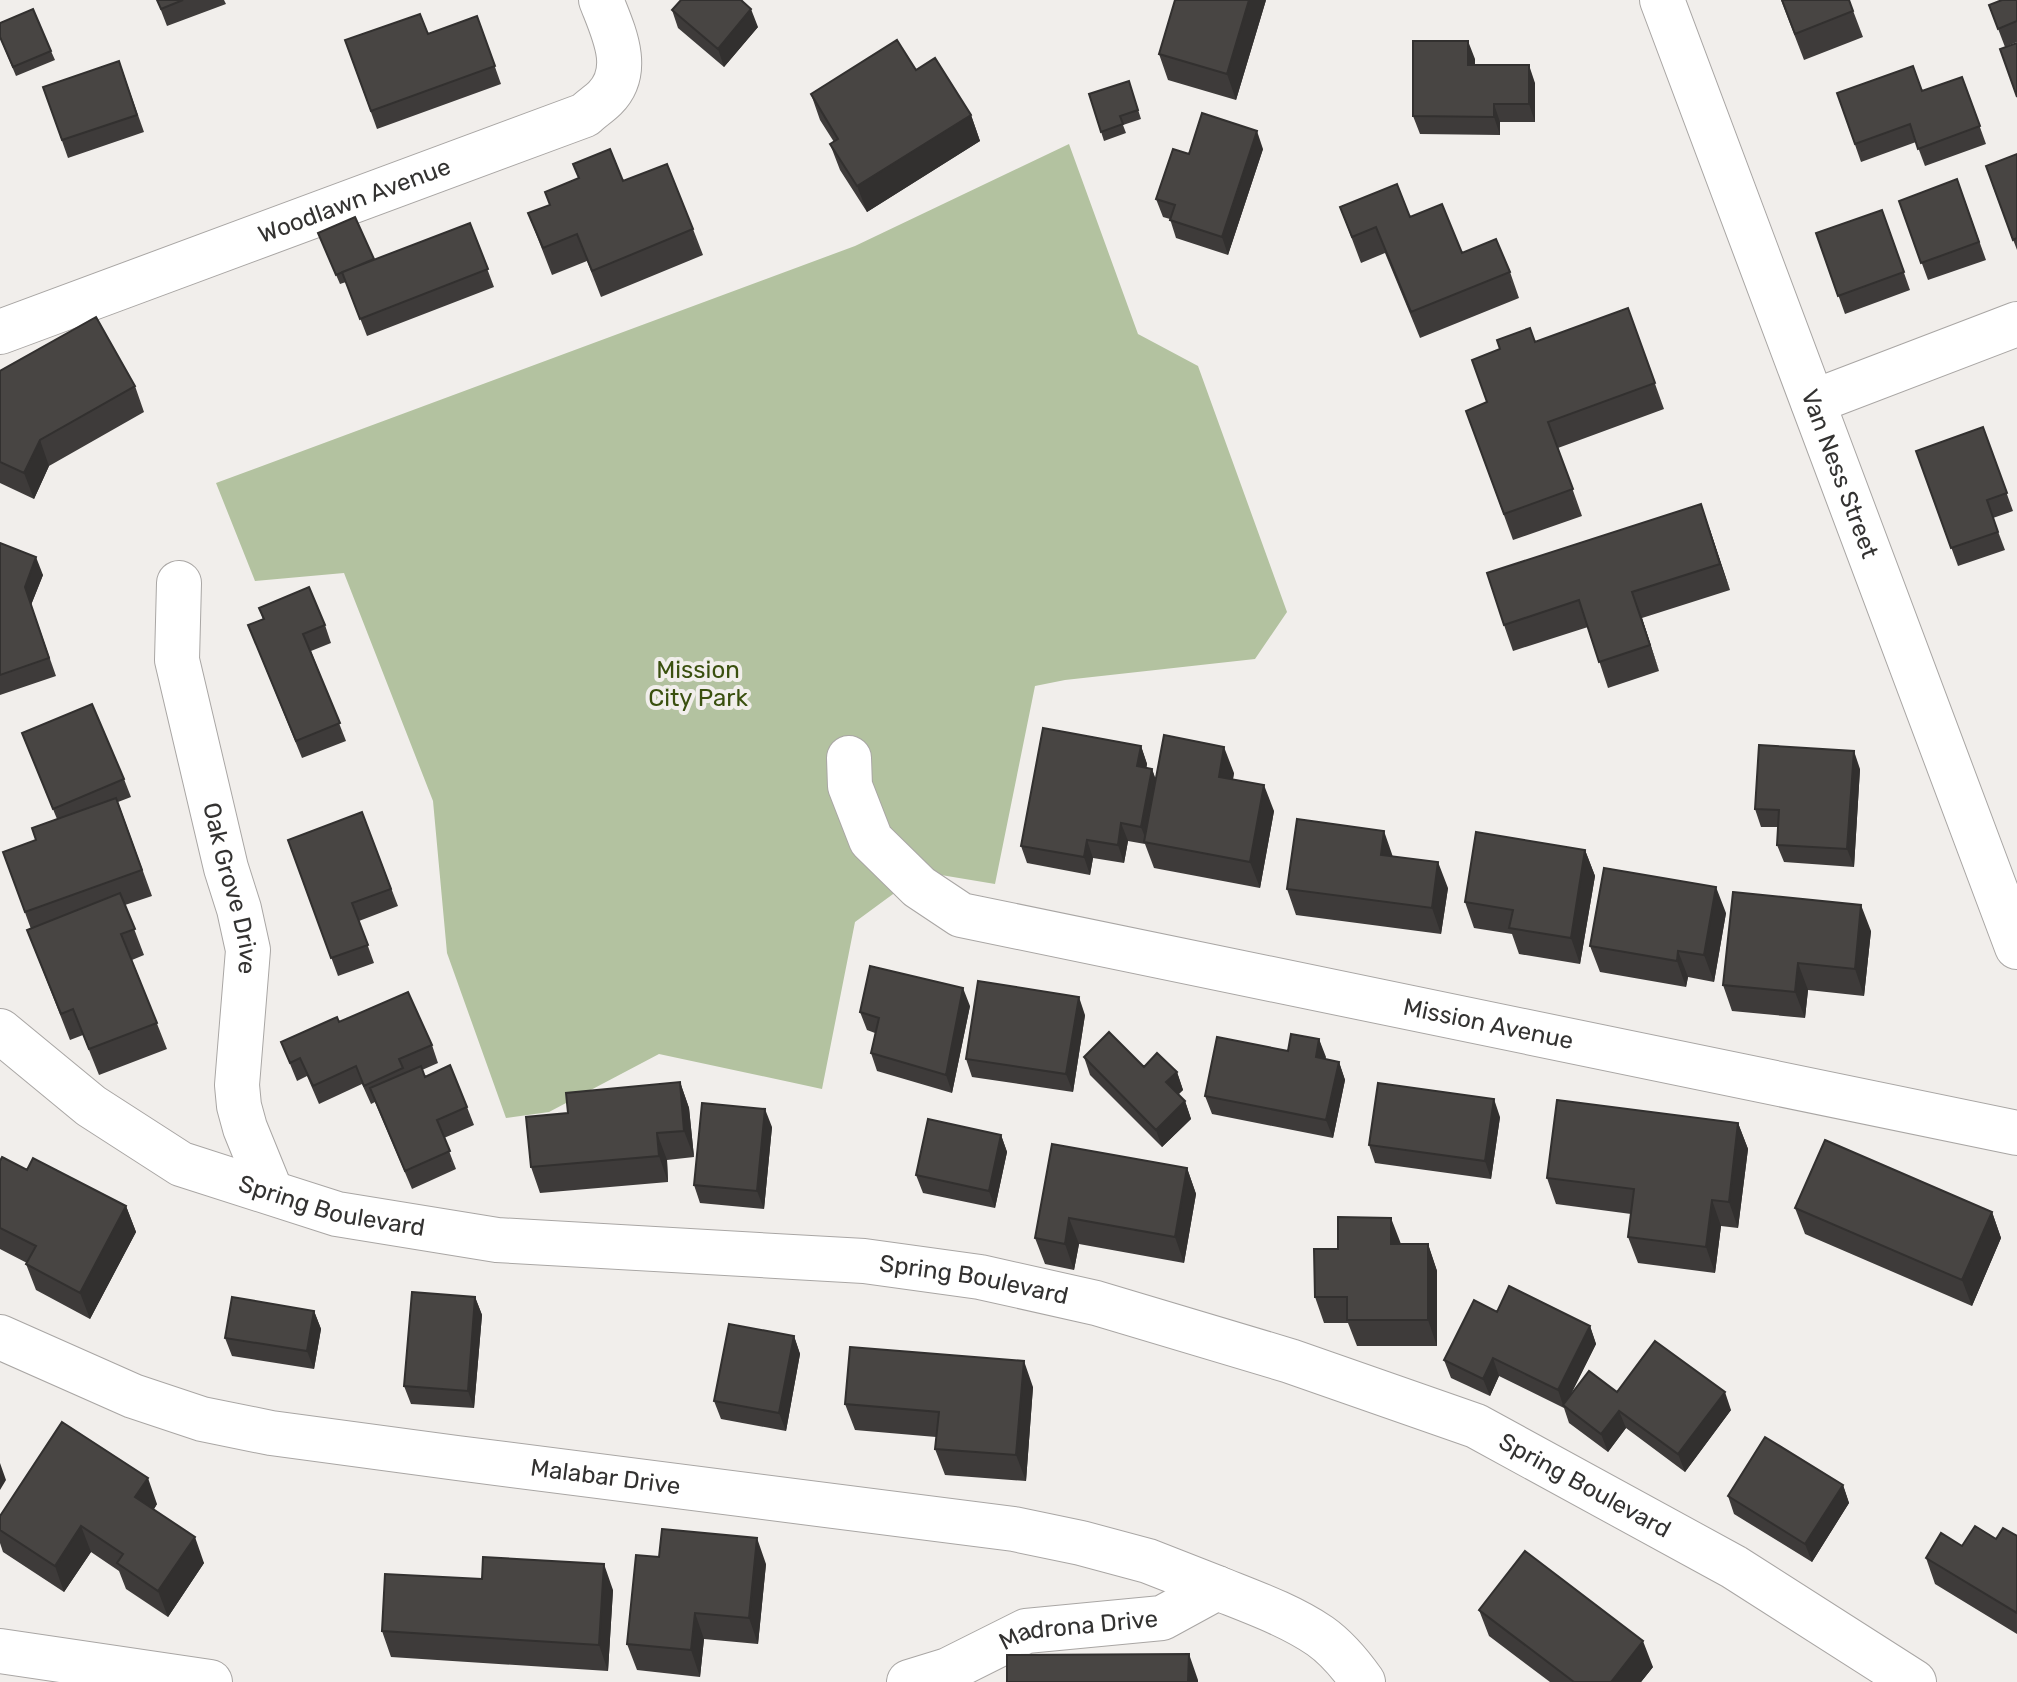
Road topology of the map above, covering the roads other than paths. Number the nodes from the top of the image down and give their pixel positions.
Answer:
1 (601, 0) edge
2 (1662, 0) edge
3 (2017, 324) edge
4 (0, 332) edge
5 (1813, 402) junction
6 (179, 583) dead end
7 (849, 758) dead end
8 (2017, 947) edge
9 (0, 1031) edge
10 (2017, 1133) edge
11 (271, 1192) junction
12 (0, 1337) edge
13 (1217, 1588) junction
14 (0, 1651) edge
15 (210, 1682) edge
16 (909, 1682) edge
17 (1363, 1682) edge
18 (1914, 1682) edge

1 - 4 street, Woodlawn Avenue
2 - 5 street, Van Ness Street
3 - 5 street
5 - 8 street, Van Ness Street
6 - 11 street, Oak Grove Drive
7 - 10 street, Mission Avenue
9 - 11 street, Spring Boulevard
11 - 18 street, Spring Boulevard
12 - 13 street, Malabar Drive
13 - 16 street, Madrona Drive
13 - 17 street
14 - 15 street

